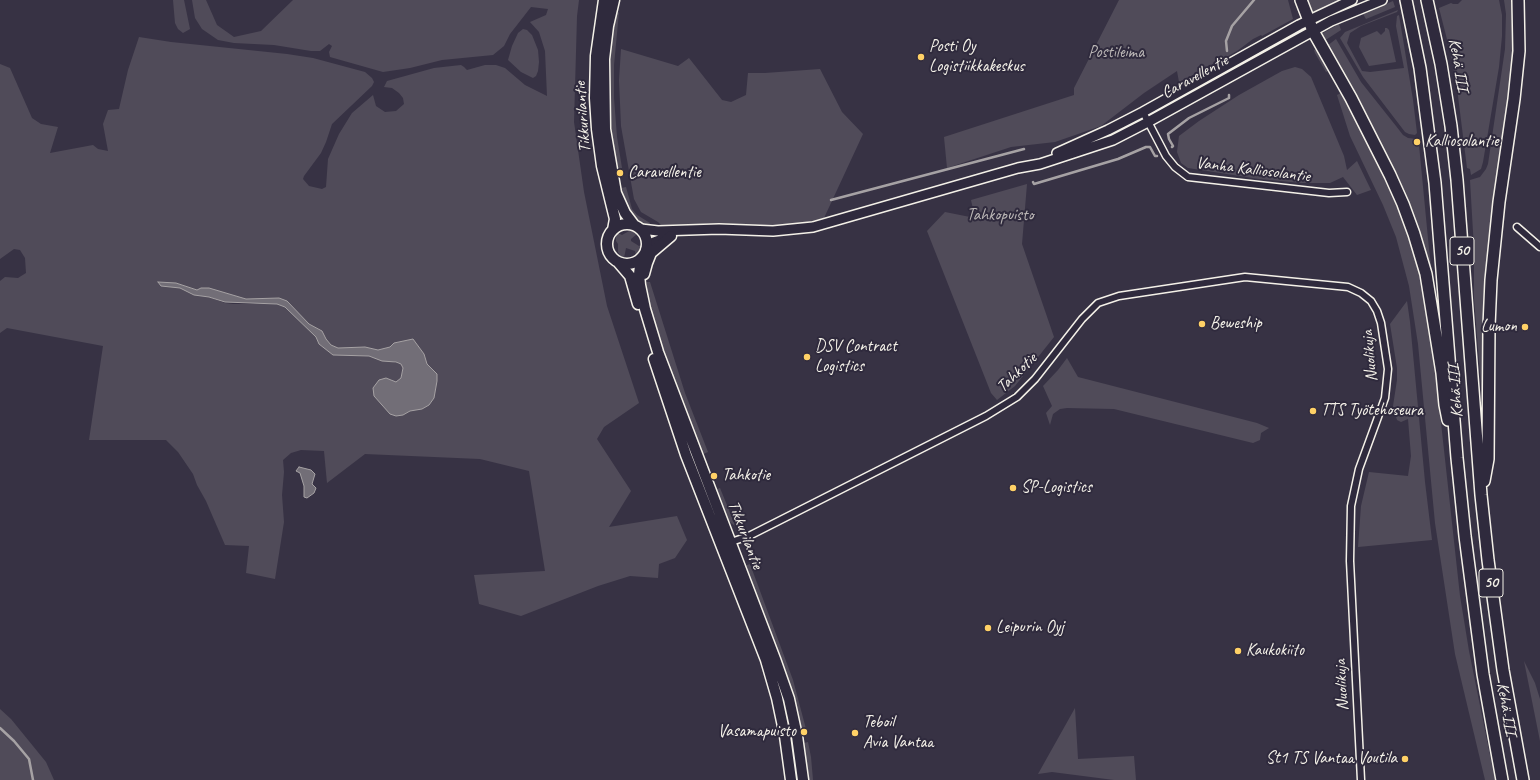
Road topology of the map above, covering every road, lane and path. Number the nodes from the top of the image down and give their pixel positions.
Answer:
1 (604, 0) edge
2 (614, 0) edge
3 (1301, 0) edge
4 (1352, 0) edge
5 (1382, 0) edge
6 (1406, 0) edge
7 (1518, 0) edge
8 (1428, 4) edge
9 (1308, 20) junction
10 (1313, 31) junction
11 (1144, 112) junction
12 (1148, 122) junction
13 (1018, 168) junction
14 (1346, 192) dead end
15 (637, 227) junction
16 (1517, 227) dead end
17 (698, 229) junction
18 (613, 230) junction
19 (671, 236) junction
20 (1540, 247) edge
21 (643, 253) junction
22 (618, 262) junction
23 (640, 285) junction
24 (1098, 303) joint
25 (1457, 458) junction
26 (1481, 495) junction
27 (731, 542) junction
28 (720, 546) junction
29 (791, 780) edge
30 (803, 780) edge
31 (1361, 780) edge
32 (1502, 780) edge
33 (1523, 780) edge

1 - 18 main road, Tikkurilantie
2 - 15 main road, Tikkurilantie
3 - 9 highway
4 - 9 main road, Caravellentie
5 - 10 main road, Caravellentie
6 - 25 highway, Kehä III / 50
7 - 26 highway
8 - 26 highway, Kehä III / 50
9 - 10 highway
9 - 11 main road, Caravellentie
10 - 12 main road, Caravellentie
10 - 25 highway
11 - 12 street, Vanha Kalliosolantie
11 - 13 main road, Caravellentie
12 - 13 main road, Caravellentie
12 - 14 street, Vanha Kalliosolantie
13 - 17 main road, Caravellentie
15 - 17 main road, Caravellentie
15 - 18 main road
15 - 21 main road
16 - 20 street
17 - 19 main road, Caravellentie
18 - 22 main road
19 - 21 main road, Caravellentie
19 - 23 main road
21 - 22 main road
21 - 23 main road, Tikkurilantie
22 - 28 main road, Tikkurilantie
23 - 27 main road, Tikkurilantie
24 - 27 street, Tahkotie
24 - 31 street, Nuolikuja
25 - 32 highway, Kehä III / 50
26 - 33 highway, Kehä III / 50
27 - 28 street, Tahkotie
27 - 30 main road, Tikkurilantie
28 - 29 main road, Tikkurilantie

